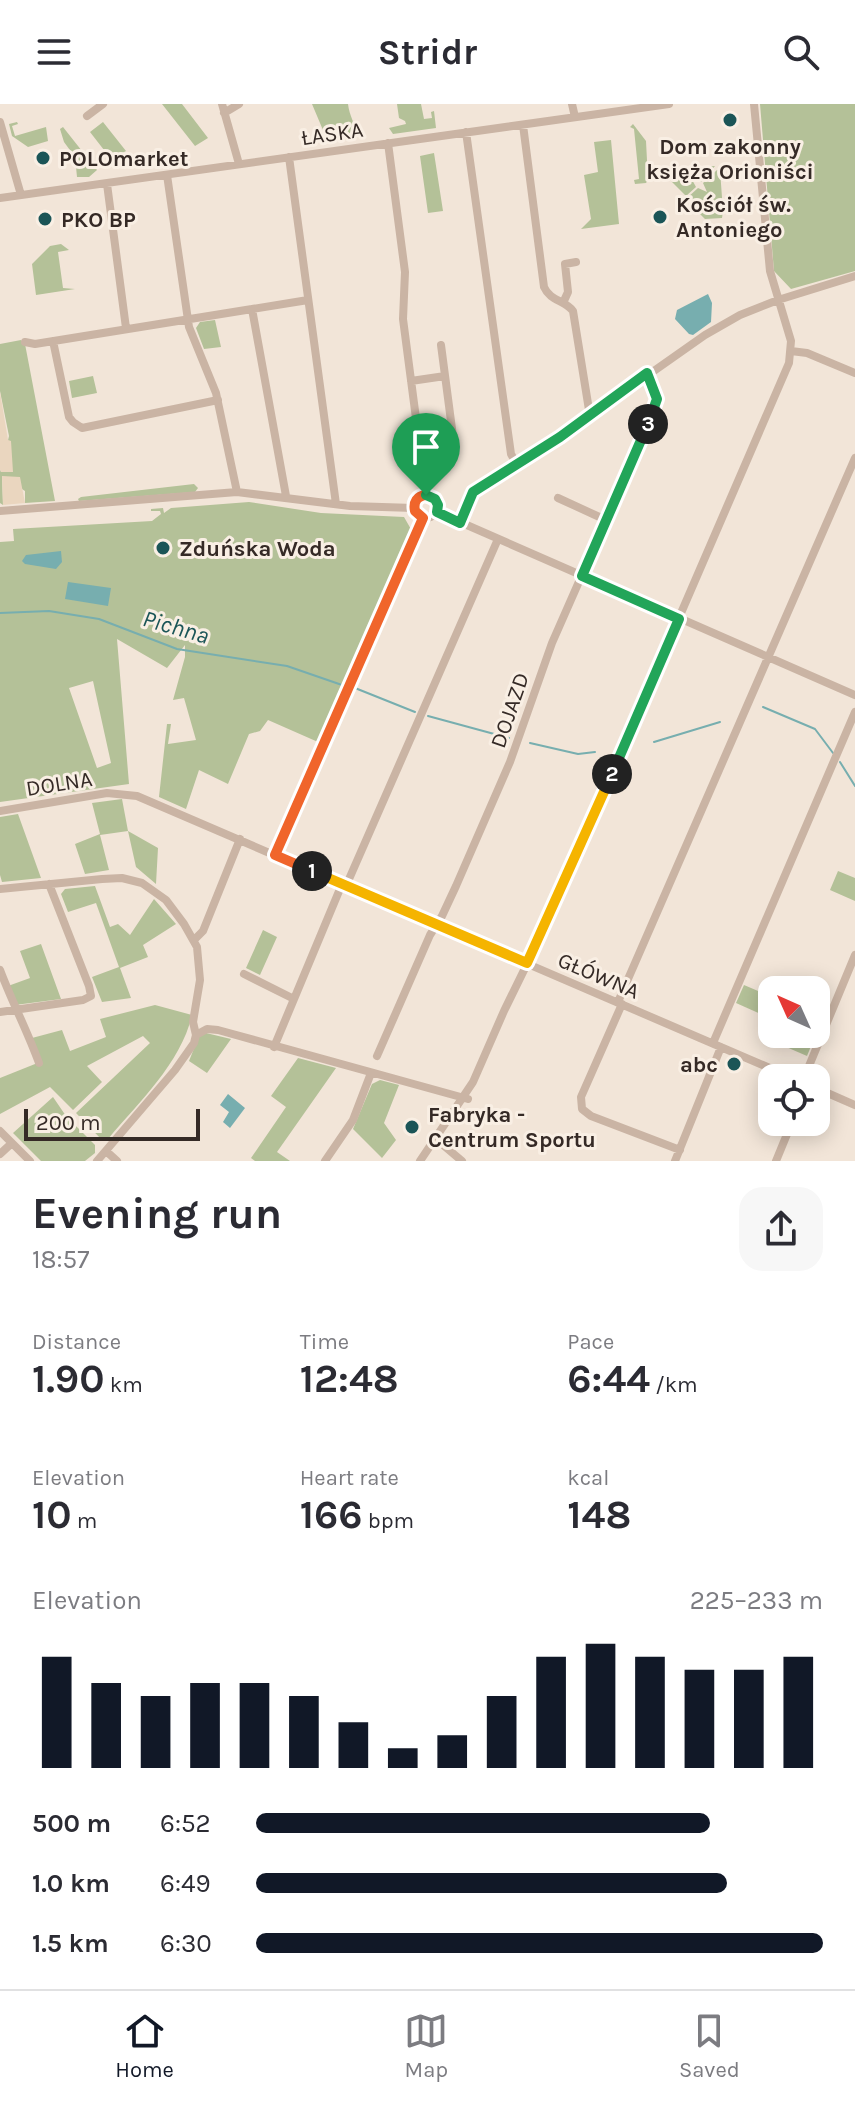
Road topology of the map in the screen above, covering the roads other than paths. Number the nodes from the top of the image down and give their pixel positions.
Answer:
1 (103, 104) edge
2 (239, 104) edge
3 (572, 104) edge
4 (669, 104) edge
5 (754, 104) edge
6 (223, 108) edge
7 (87, 116) dead end
8 (575, 117) junction
9 (0, 122) edge
10 (523, 125) junction
11 (466, 132) junction
12 (388, 143) junction
13 (289, 157) junction
14 (239, 164) junction
15 (167, 175) junction
16 (107, 184) junction
17 (21, 195) junction
18 (0, 198) edge
19 (576, 262) dead end
20 (855, 276) edge
21 (308, 300) junction
22 (778, 300) junction
23 (563, 303) junction
24 (252, 309) junction
25 (188, 319) junction
26 (126, 328) junction
27 (53, 341) junction
28 (25, 342) dead end
29 (441, 345) dead end
30 (791, 351) junction
31 (647, 373) junction
32 (855, 373) edge
33 (445, 376) junction
34 (411, 381) junction
35 (218, 400) junction
36 (590, 416) junction
37 (454, 444) dead end
38 (855, 458) edge
39 (517, 465) junction
40 (237, 492) junction
41 (426, 495) junction
42 (286, 496) junction
43 (558, 498) dead end
44 (336, 504) junction
45 (414, 508) junction
46 (0, 511) edge
47 (437, 512) junction
48 (423, 518) junction
49 (606, 520) junction
50 (460, 523) junction
51 (498, 539) junction
52 (582, 576) junction
53 (679, 619) junction
54 (767, 656) junction
55 (855, 695) edge
56 (855, 712) edge
57 (125, 793) joint
58 (0, 811) edge
59 (240, 839) junction
60 (275, 855) junction
61 (49, 884) junction
62 (344, 885) junction
63 (0, 889) edge
64 (437, 924) junction
65 (194, 940) junction
66 (855, 955) edge
67 (527, 963) junction
68 (0, 970) edge
69 (244, 974) dead end
70 (294, 999) junction
71 (620, 1003) junction
72 (18, 1009) junction
73 (0, 1012) edge
74 (196, 1035) junction
75 (717, 1045) junction
76 (274, 1047) junction
77 (377, 1056) dead end
78 (39, 1063) dead end
79 (761, 1064) edge
80 (810, 1064) edge
81 (371, 1073) junction
82 (830, 1094) edge
83 (466, 1099) junction
84 (855, 1105) edge
85 (0, 1131) edge
86 (786, 1136) edge
87 (436, 1139) junction
88 (12, 1143) junction
89 (680, 1150) junction
90 (106, 1151) junction
91 (0, 1154) edge
92 (30, 1161) edge
93 (97, 1161) edge
94 (117, 1161) edge
95 (325, 1161) edge
96 (420, 1161) edge
97 (462, 1161) edge
98 (675, 1161) edge
99 (776, 1161) edge

1 - 7 street
2 - 6 street
3 - 8 street
4 - 8 street, ŁASKA
5 - 22 street
6 - 14 street
8 - 10 street, ŁASKA
9 - 17 street
10 - 11 street, ŁASKA
10 - 23 street
11 - 12 street, ŁASKA
11 - 39 street
12 - 13 street, ŁASKA
12 - 34 street
13 - 14 street, ŁASKA
13 - 21 street
14 - 15 street, ŁASKA
15 - 16 street, ŁASKA
15 - 25 street
16 - 17 street, ŁASKA
16 - 26 street
17 - 18 street, ŁASKA
19 - 23 street
20 - 22 street
21 - 24 street
21 - 44 street
22 - 30 street
22 - 31 street
23 - 36 street
24 - 25 street
24 - 42 street
25 - 26 street
25 - 35 street
26 - 27 street
27 - 28 street
27 - 35 street
29 - 33 street
30 - 32 street
30 - 53 street
31 - 36 street
31 - 49 street, DOJAZD
33 - 34 street
33 - 37 street
34 - 41 street
35 - 40 street
36 - 39 street
38 - 54 street
39 - 50 street
40 - 42 street
40 - 46 street
41 - 45 street
41 - 47 street
42 - 44 street
43 - 49 street
44 - 45 street
45 - 48 street
47 - 48 street
47 - 50 street
48 - 60 street
49 - 52 street, DOJAZD
50 - 51 street
51 - 52 street
51 - 62 street
52 - 53 street
52 - 64 street, DOJAZD
53 - 54 street
53 - 67 street
54 - 55 street
54 - 71 street
56 - 75 street
57 - 58 street, DOLNA
57 - 59 street, GŁÓWNA
59 - 60 street, GŁÓWNA
59 - 65 street
60 - 62 street, GŁÓWNA
61 - 63 street
61 - 65 street
61 - 72 street
62 - 64 street, GŁÓWNA
62 - 70 street
64 - 67 street, GŁÓWNA
64 - 77 street, DOJAZD
65 - 74 street
66 - 80 street
67 - 71 street, GŁÓWNA
67 - 83 street
68 - 72 street
69 - 70 street
70 - 76 street
71 - 75 street, GŁÓWNA
71 - 89 street
72 - 73 street
72 - 78 street
74 - 76 street
74 - 90 street
75 - 79 street, GŁÓWNA
75 - 89 street
76 - 81 street
81 - 83 street
81 - 95 street
82 - 84 street
83 - 87 street
85 - 88 street
86 - 99 street
87 - 96 street
87 - 97 street
88 - 91 street
88 - 92 street
89 - 98 street
90 - 93 street
90 - 94 street

